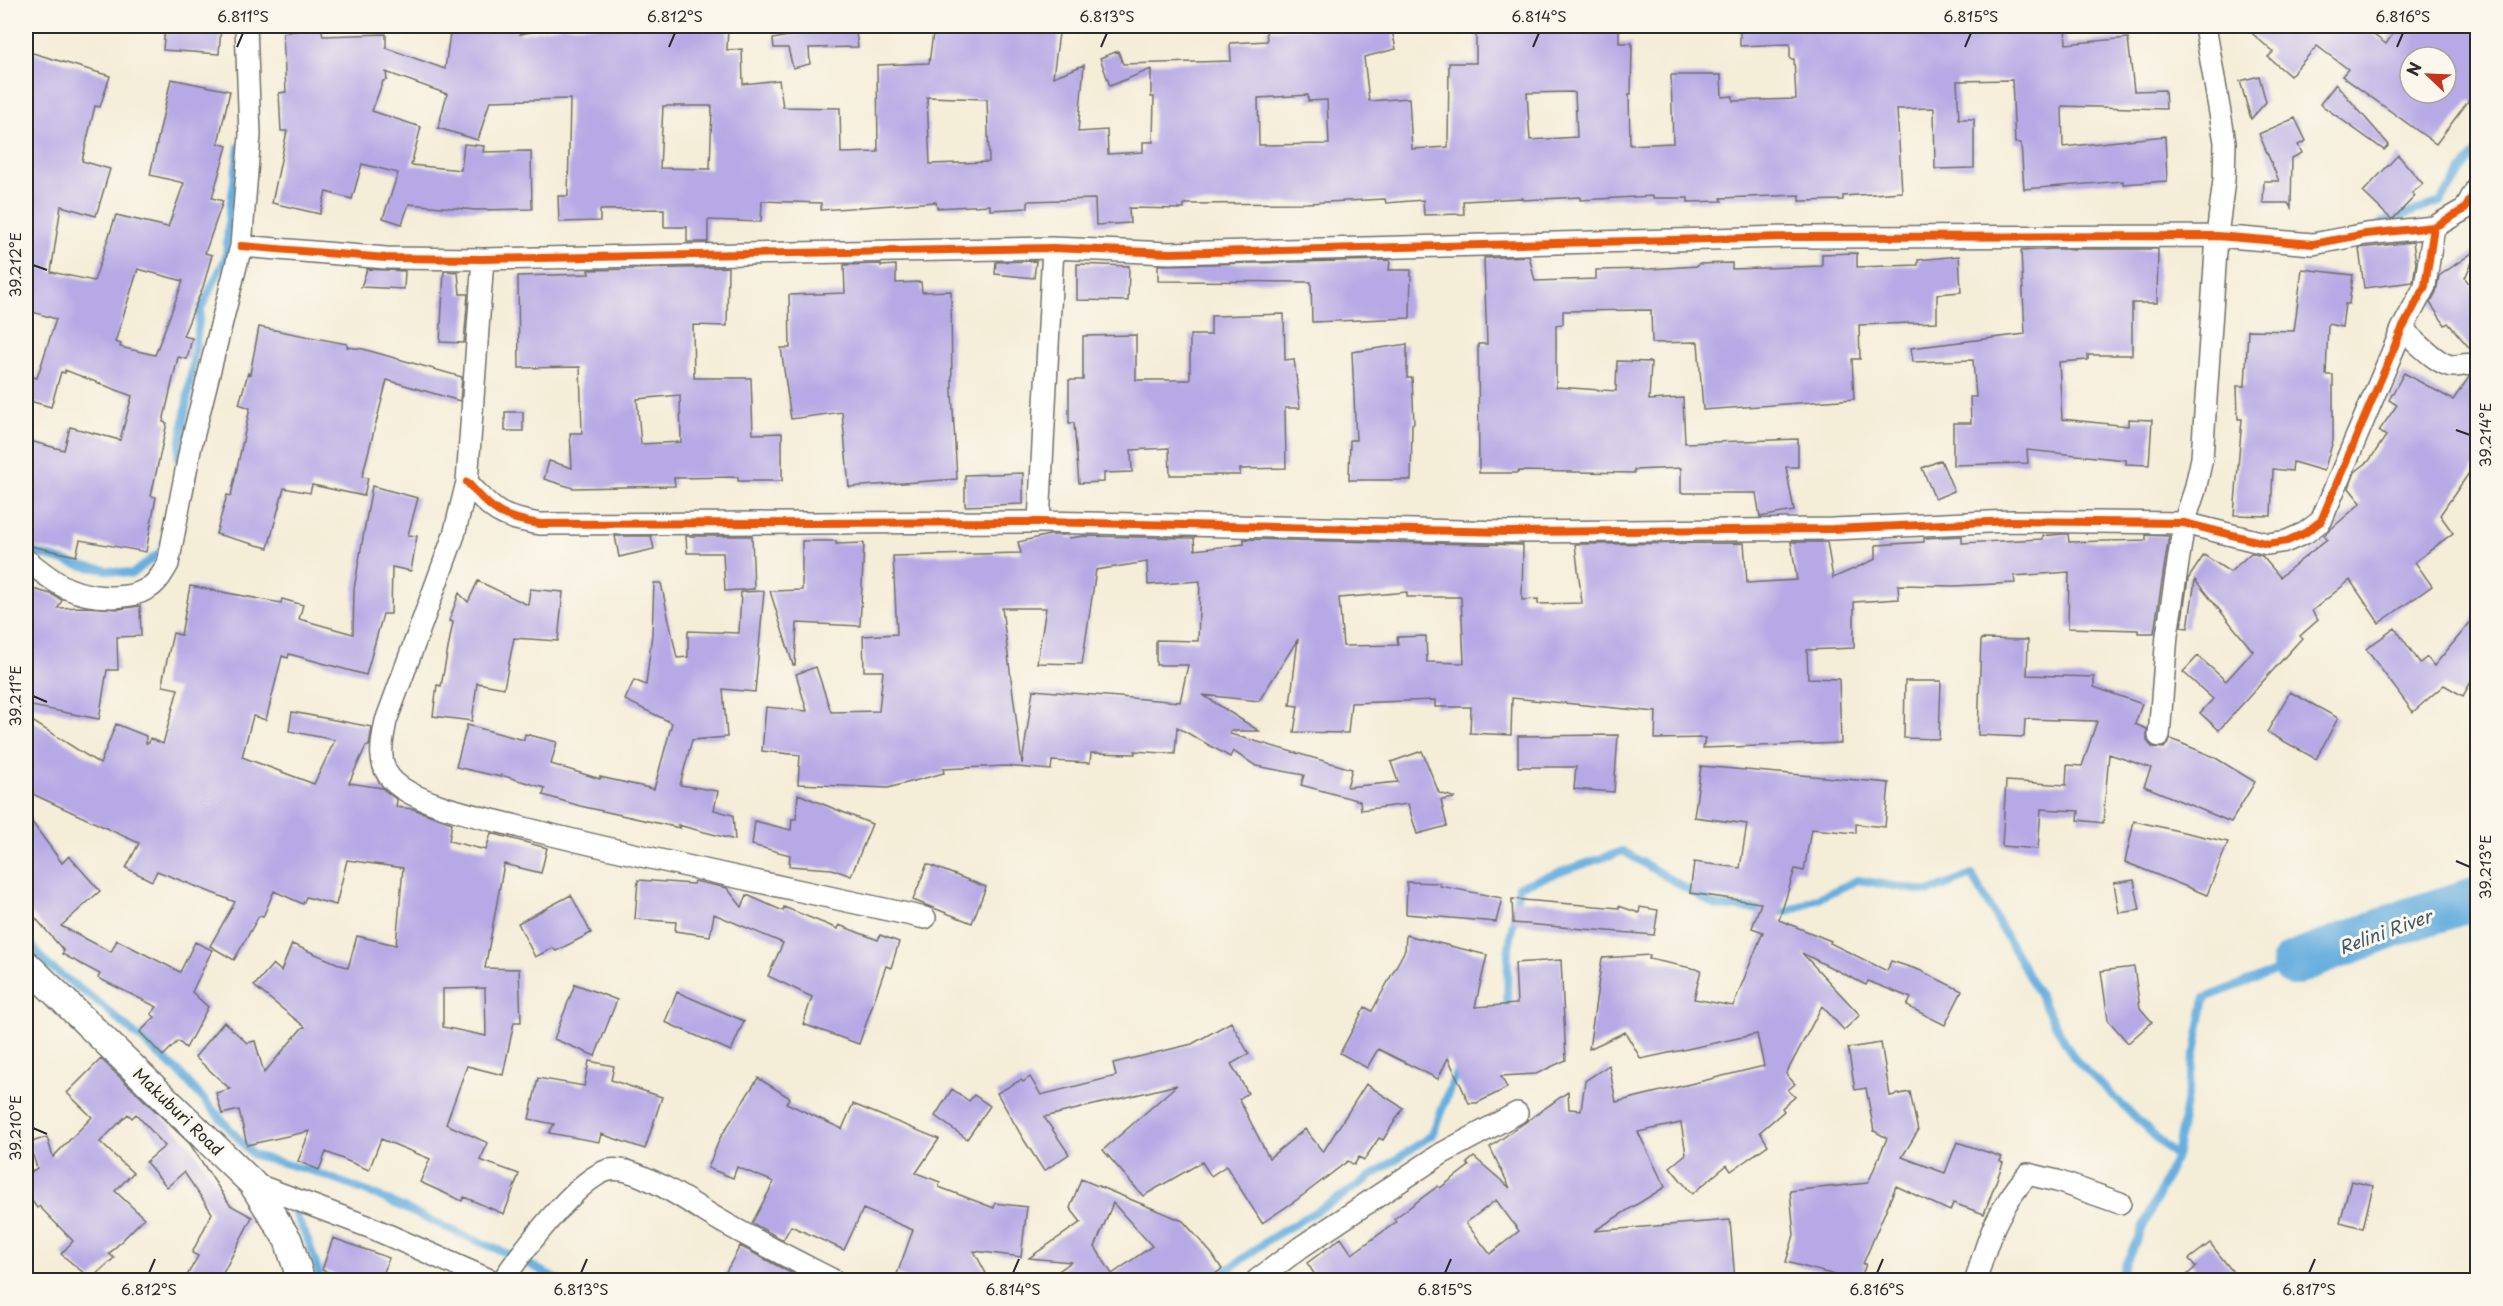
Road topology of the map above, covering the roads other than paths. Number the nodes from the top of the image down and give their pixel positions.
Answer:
1 (246, 26) edge
2 (2205, 26) edge
3 (2478, 186) edge
4 (2434, 227) junction
5 (2217, 236) junction
6 (240, 246) junction
7 (1053, 248) junction
8 (483, 259) junction
9 (2402, 329) junction
10 (2478, 366) edge
11 (467, 482) junction
12 (1039, 522) junction
13 (2184, 523) junction
14 (26, 560) edge
15 (2159, 736) dead end
16 (925, 918) dead end
17 (26, 964) edge
18 (1516, 1113) dead end
19 (252, 1183) junction
20 (2120, 1203) dead end
21 (301, 1281) edge
22 (490, 1281) edge
23 (503, 1281) edge
24 (833, 1281) edge
25 (1257, 1281) edge
26 (1977, 1281) edge

1 - 6 street
2 - 5 street
3 - 4 street
4 - 5 street
4 - 9 street
5 - 7 street
5 - 13 street
6 - 8 street
6 - 14 street
7 - 8 street
7 - 12 street
8 - 11 street
9 - 10 street
9 - 13 street
11 - 12 street
11 - 16 street
12 - 13 street
13 - 15 street
17 - 19 street, Makuburi Road
18 - 25 street
19 - 21 street, Makuburi Road
19 - 22 street
20 - 26 street
23 - 24 street

